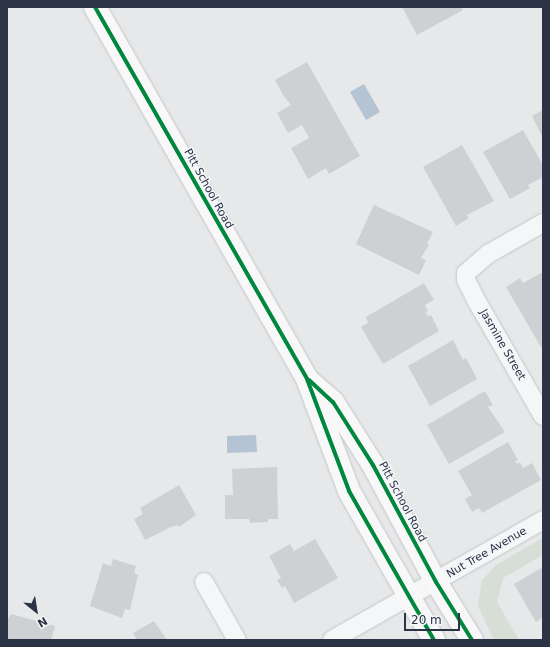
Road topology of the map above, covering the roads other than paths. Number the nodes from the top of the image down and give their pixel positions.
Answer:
1 (95, 7) edge
2 (543, 223) edge
3 (307, 379) junction
4 (543, 416) edge
5 (543, 520) edge
6 (204, 582) dead end
7 (436, 582) junction
8 (410, 597) junction
9 (237, 640) edge
10 (332, 640) edge
11 (434, 640) edge
12 (472, 640) edge

1 - 3 street, Pitt School Road
2 - 4 street, Jasmine Street
3 - 7 street, Pitt School Road
3 - 8 street, Pitt School Road
5 - 7 street, Nut Tree Avenue
6 - 9 street
7 - 8 street, Nut Tree Avenue
7 - 12 street, Pitt School Road
8 - 10 street, Nut Tree Avenue
8 - 11 street, Pitt School Road

